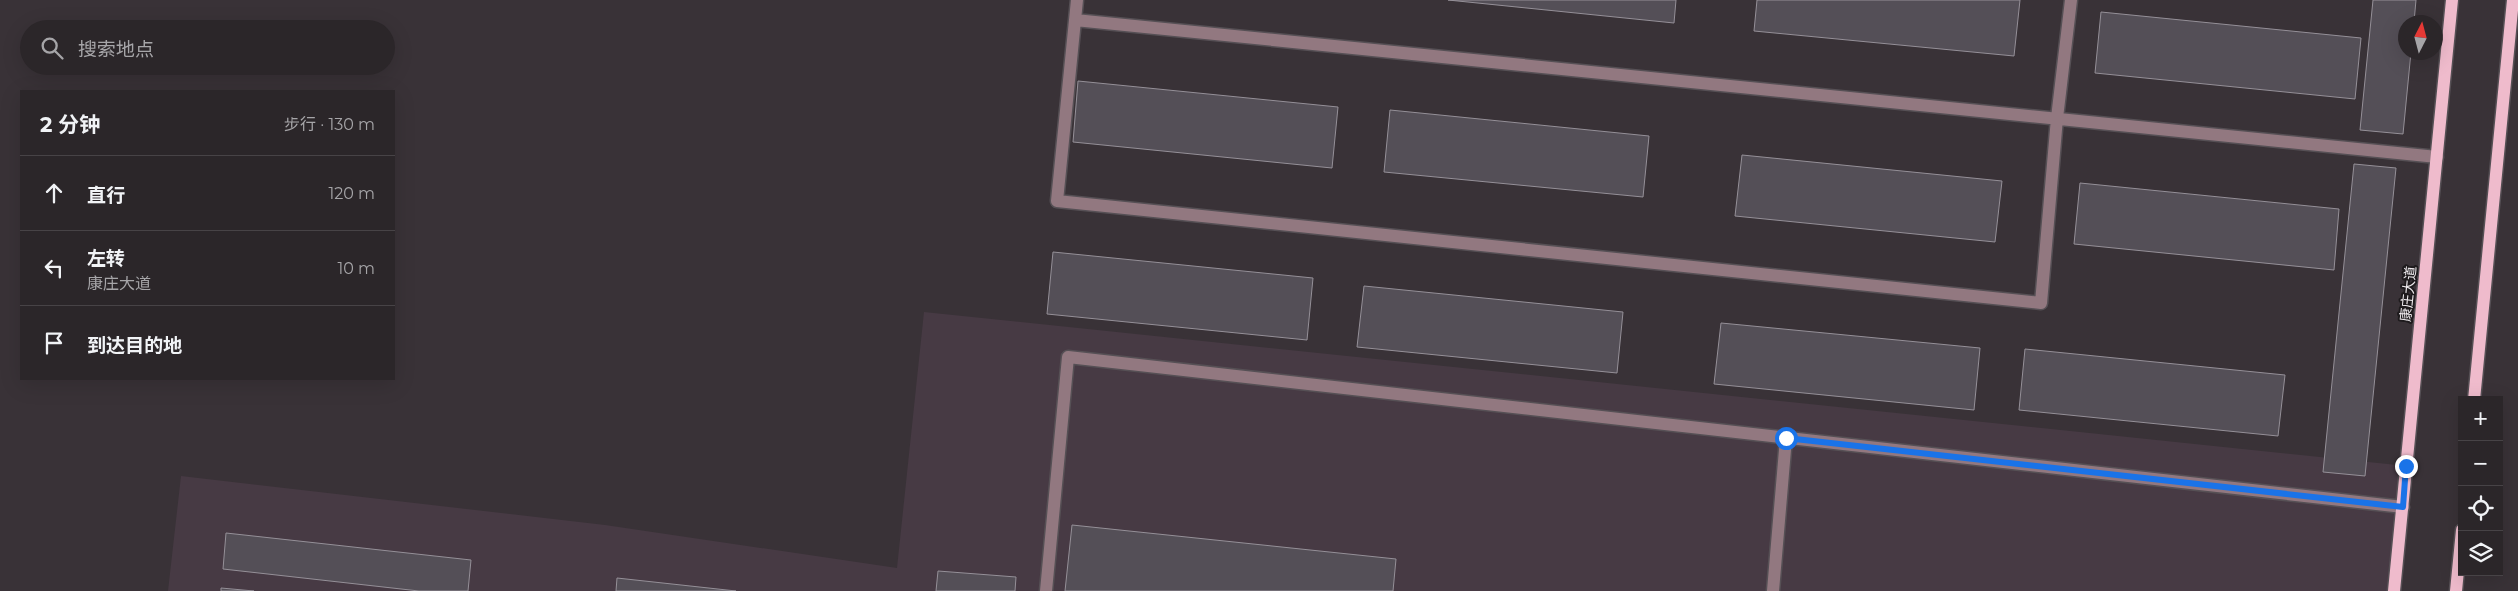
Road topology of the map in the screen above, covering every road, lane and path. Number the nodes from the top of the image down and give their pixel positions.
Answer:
1 (1078, 0) edge
2 (2071, 0) edge
3 (2452, 0) edge
4 (2513, 0) edge
5 (1075, 20) junction
6 (2057, 118) junction
7 (2437, 157) junction
8 (2474, 396) edge
9 (1786, 438) junction
10 (2403, 507) junction
11 (2462, 531) edge
12 (1046, 591) edge
13 (1773, 591) edge
14 (2394, 591) edge
15 (2456, 591) edge

1 - 5 lane
2 - 6 lane
3 - 7 main road, 康庄大道
4 - 8 main road
5 - 6 lane
5 - 6 lane
6 - 7 lane
7 - 10 main road, 康庄大道
9 - 10 lane
9 - 12 lane
9 - 13 lane
10 - 14 main road, 康庄大道
11 - 15 main road

